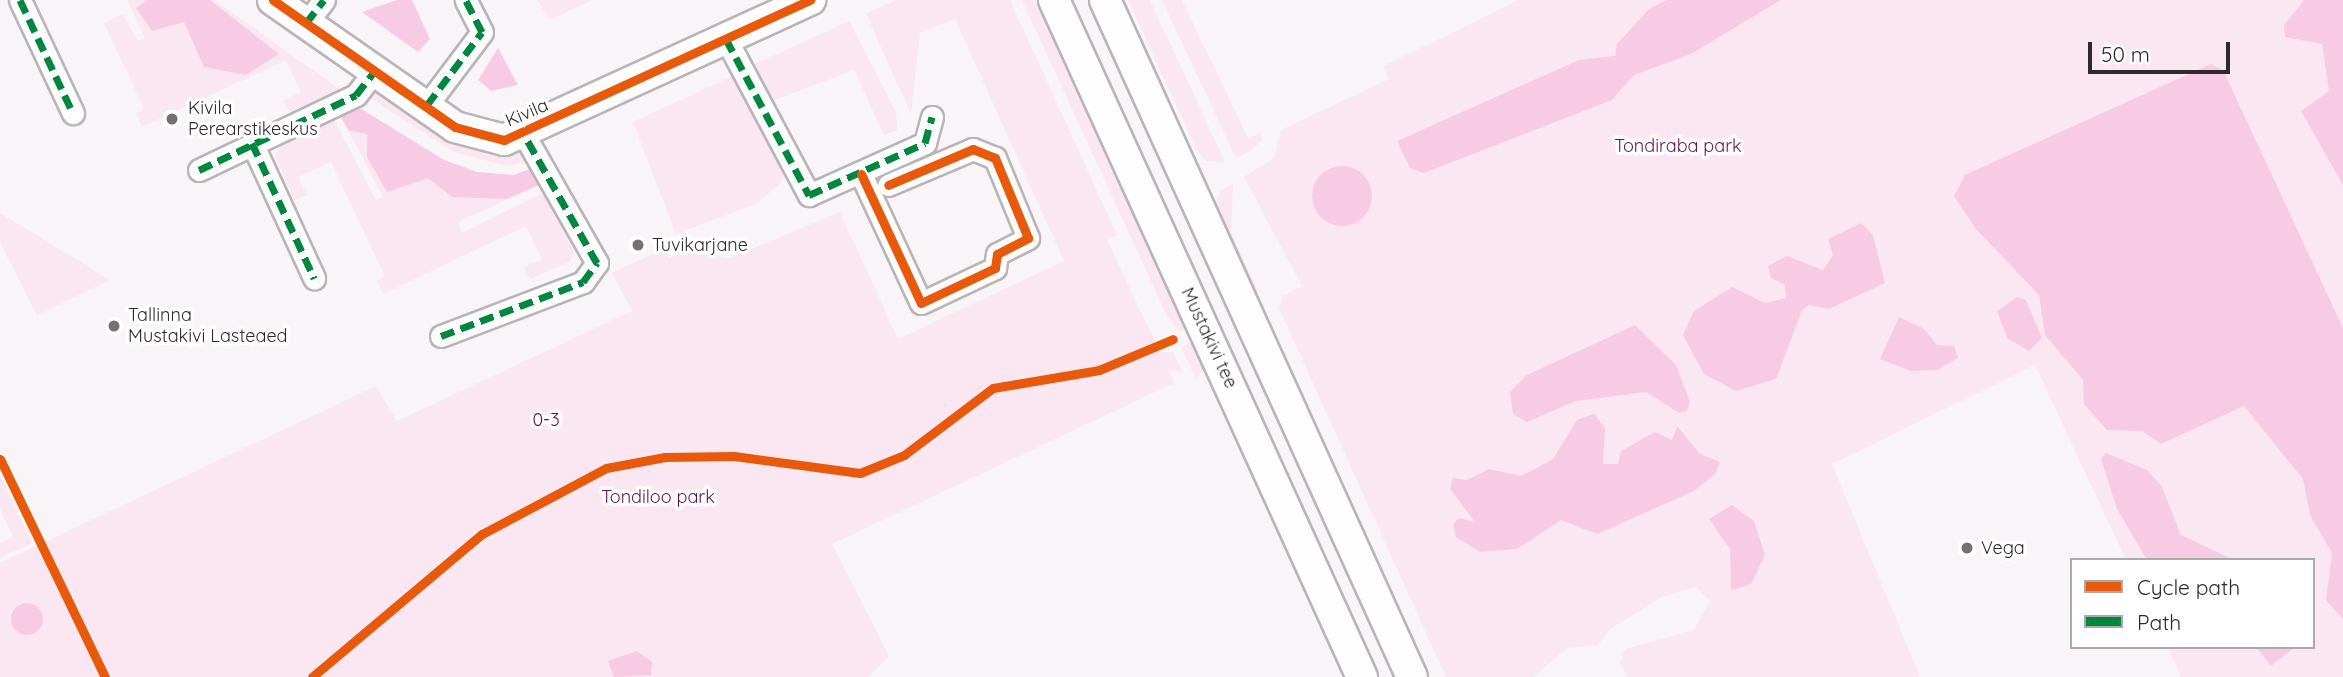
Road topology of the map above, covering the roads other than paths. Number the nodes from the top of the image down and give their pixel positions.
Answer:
1 (20, 0) edge
2 (273, 0) edge
3 (466, 0) edge
4 (810, 0) edge
5 (1054, 0) edge
6 (1105, 0) edge
7 (315, 11) edge
8 (726, 40) junction
9 (375, 71) junction
10 (427, 104) junction
11 (72, 113) dead end
12 (932, 117) dead end
13 (523, 132) junction
14 (252, 143) junction
15 (199, 170) dead end
16 (861, 174) junction
17 (888, 185) dead end
18 (314, 278) dead end
19 (441, 336) dead end
20 (1362, 677) edge
21 (1412, 677) edge

1 - 11 street
2 - 7 main road, Kivila
3 - 10 street
4 - 8 main road, Kivila
5 - 20 main road, Mustakivi tee
6 - 21 main road
7 - 9 main road, Kivila
8 - 13 main road, Kivila
8 - 16 street
9 - 10 main road, Kivila
9 - 14 street
10 - 13 main road, Kivila
12 - 16 street
13 - 19 street
14 - 15 street
14 - 18 street
16 - 17 street

